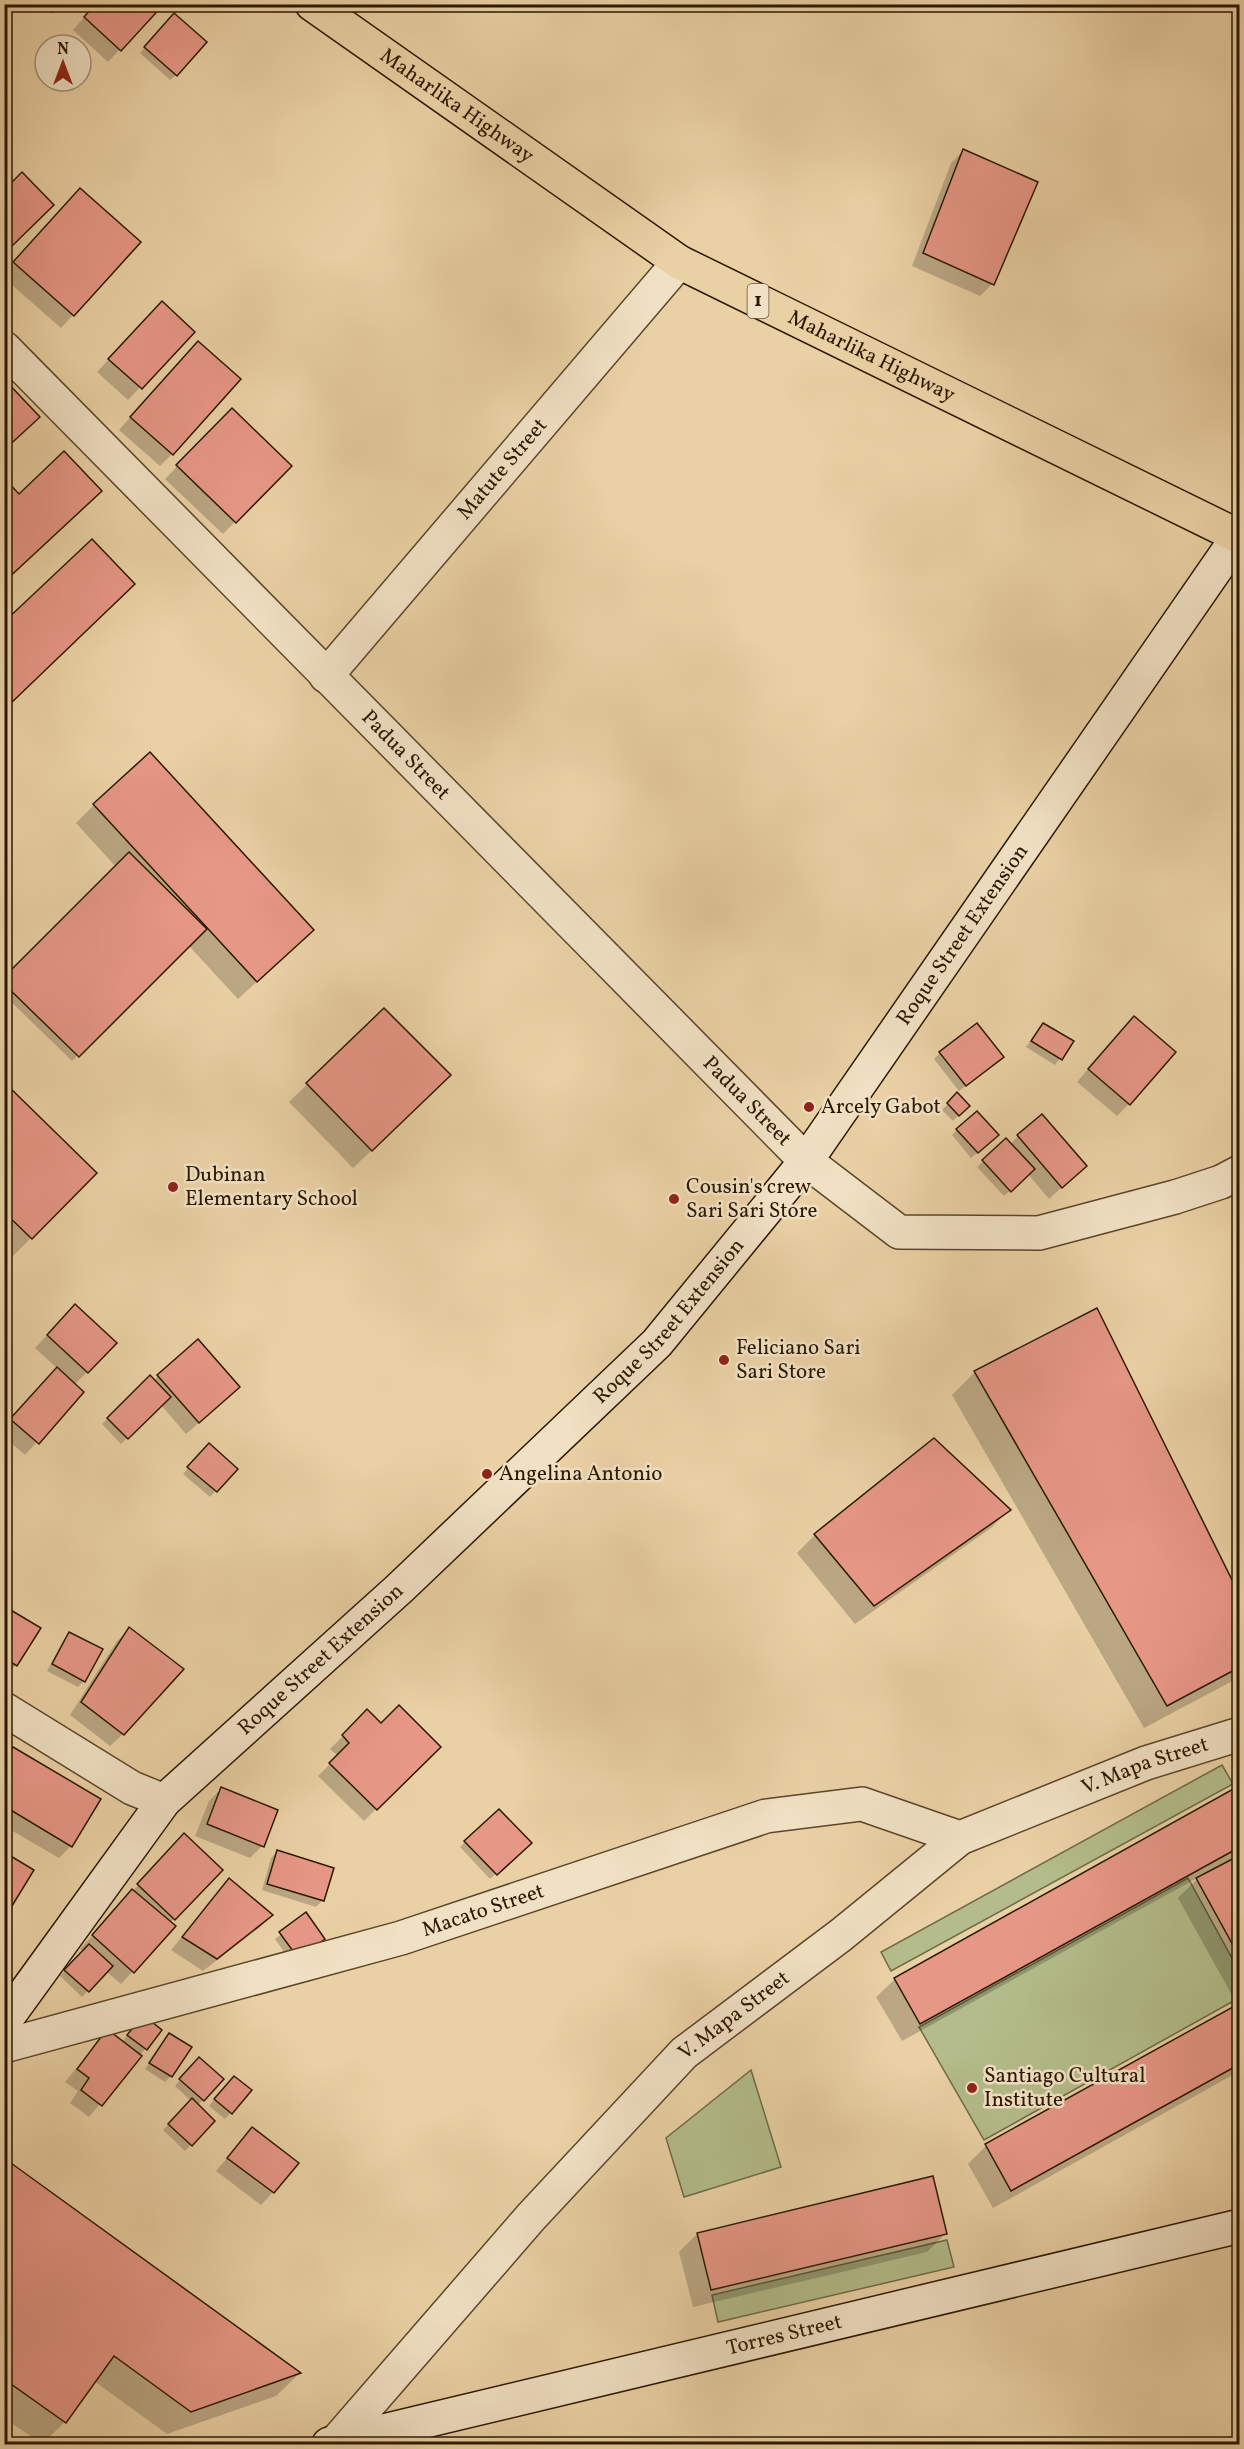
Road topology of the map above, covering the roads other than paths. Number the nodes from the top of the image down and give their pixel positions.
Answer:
1 (312, 4) edge
2 (679, 262) junction
3 (4, 348) edge
4 (1238, 536) edge
5 (326, 676) junction
6 (807, 1161) junction
7 (1239, 1172) edge
8 (4, 1708) edge
9 (1239, 1734) edge
10 (164, 1801) junction
11 (960, 1838) junction
12 (4, 2022) edge
13 (4, 2046) edge
14 (1239, 2226) edge
15 (332, 2444) edge

1 - 2 main road, Maharlika Highway / 1
2 - 4 main road, Maharlika Highway / 1
2 - 5 street, Matute Street
3 - 5 street, Padua Street
4 - 6 street, Roque Street Extension
5 - 6 street, Padua Street
6 - 7 street, Padua Street
6 - 10 street, Roque Street Extension
8 - 10 street
9 - 11 street, V. Mapa Street
10 - 12 street, Roque Street Extension
11 - 13 street, Macato Street
11 - 15 street, V. Mapa Street
14 - 15 street, Torres Street

